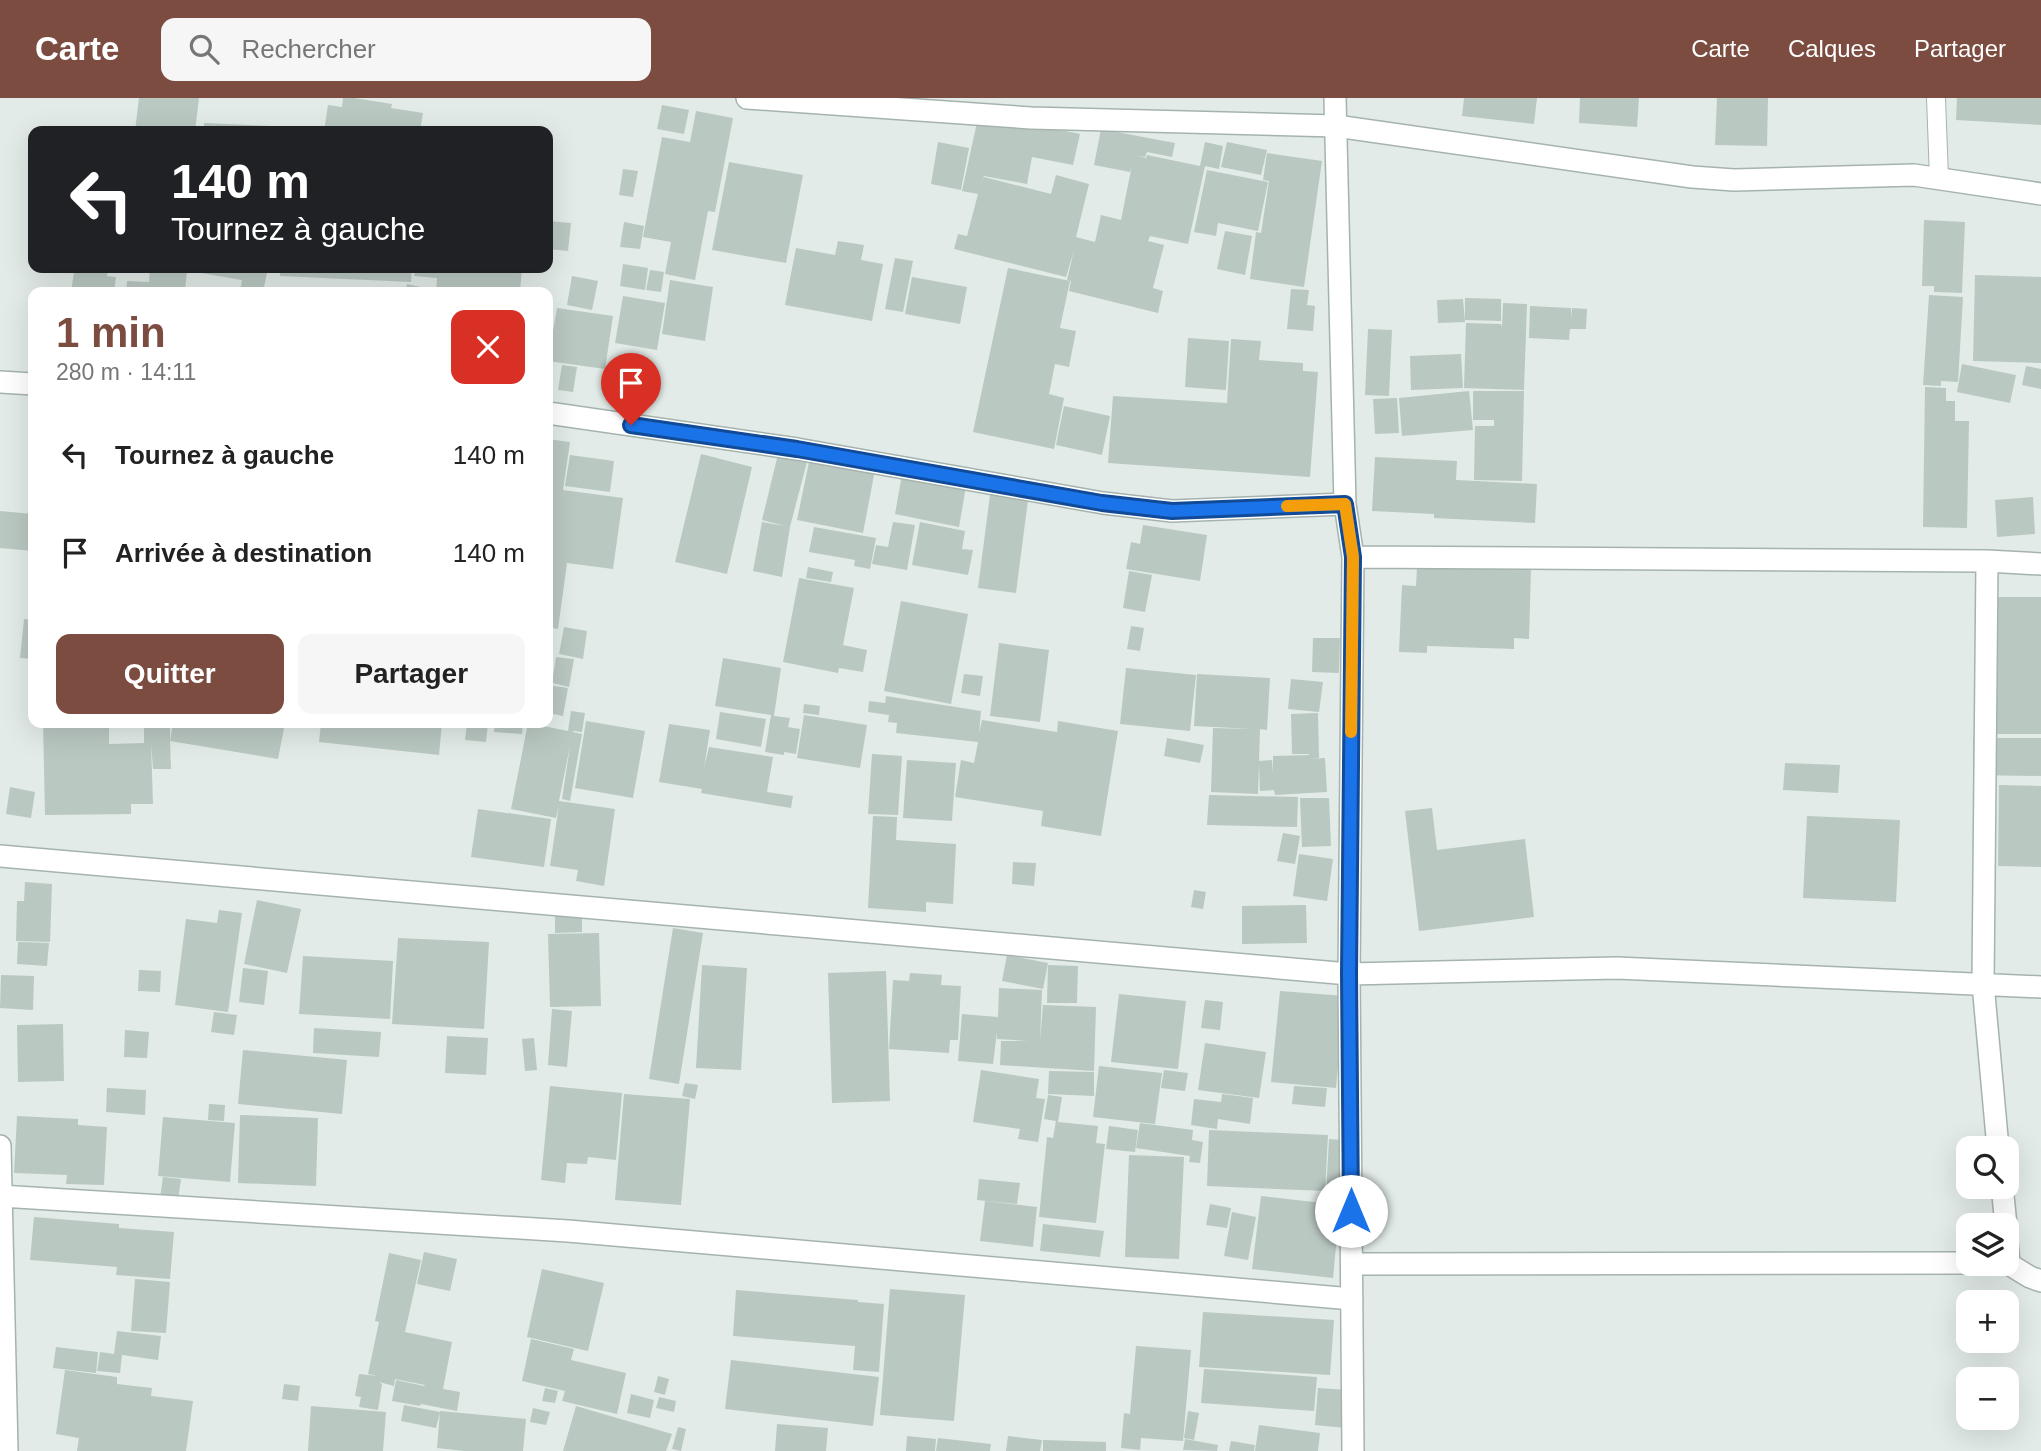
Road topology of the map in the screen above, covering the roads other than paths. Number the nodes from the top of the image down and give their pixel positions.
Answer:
1 (747, 98) edge
2 (1335, 98) edge
3 (1936, 98) edge
4 (1336, 127) junction
5 (1939, 178) junction
6 (2041, 194) edge
7 (0, 382) edge
8 (28, 384) edge
9 (553, 414) edge
10 (1345, 504) junction
11 (1353, 557) junction
12 (1987, 561) junction
13 (2041, 564) edge
14 (0, 856) edge
15 (1349, 974) junction
16 (1983, 984) junction
17 (2041, 987) edge
18 (1997, 1136) edge
19 (0, 1146) edge
20 (1, 1196) edge
21 (1956, 1263) edge
22 (1352, 1264) junction
23 (2019, 1266) edge
24 (2041, 1281) edge
25 (1352, 1299) junction
26 (7, 1451) edge
27 (1353, 1451) edge

1 - 4 street
2 - 4 street
3 - 5 lane
4 - 5 street
4 - 10 street
5 - 6 street
7 - 8 street
9 - 10 street
10 - 11 street
11 - 12 street
11 - 15 street
12 - 13 street
12 - 16 street
14 - 15 street
15 - 16 street
15 - 22 street
16 - 17 street
16 - 18 street
19 - 20 street
20 - 25 street
20 - 26 street
21 - 22 street
22 - 25 street
23 - 24 street
25 - 27 street

